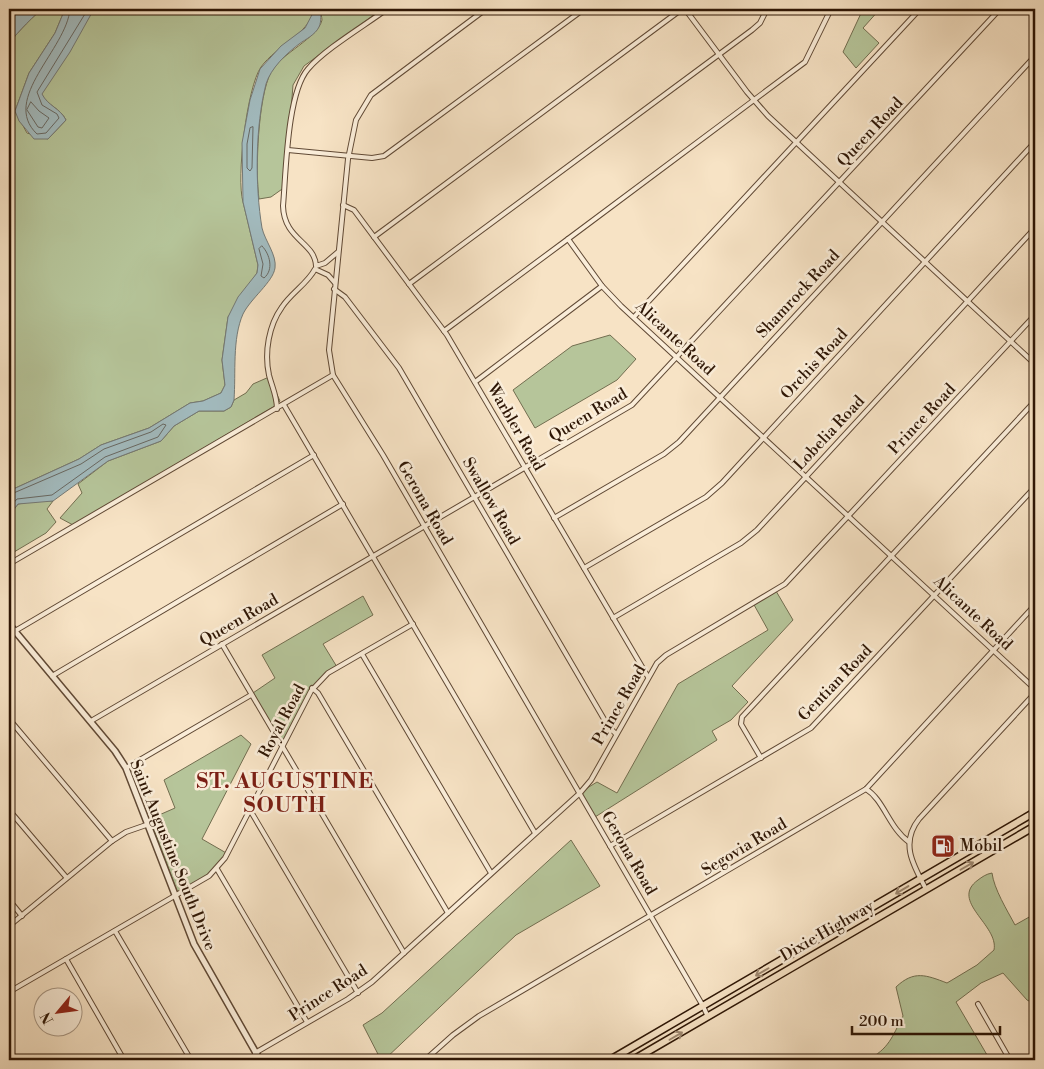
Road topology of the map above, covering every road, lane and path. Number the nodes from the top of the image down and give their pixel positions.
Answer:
1 (386, 9) edge
2 (486, 9) edge
3 (584, 9) edge
4 (683, 9) edge
5 (767, 9) edge
6 (831, 9) edge
7 (920, 9) edge
8 (1000, 9) edge
9 (719, 54) junction
10 (1035, 56) edge
11 (754, 101) junction
12 (1035, 142) edge
13 (796, 143) junction
14 (288, 150) junction
15 (348, 157) junction
16 (839, 183) junction
17 (343, 205) junction
18 (882, 222) junction
19 (1035, 228) edge
20 (374, 237) junction
21 (568, 239) junction
22 (338, 252) junction
23 (925, 262) junction
24 (335, 283) junction
25 (409, 284) junction
26 (602, 286) junction
27 (334, 289) junction
28 (968, 302) junction
29 (1035, 314) edge
30 (634, 317) junction
31 (444, 332) junction
32 (1011, 341) junction
33 (678, 357) junction
34 (1035, 364) edge
35 (333, 375) junction
36 (475, 382) junction
37 (720, 397) junction
38 (1035, 401) edge
39 (284, 404) junction
40 (277, 409) junction
41 (764, 437) junction
42 (314, 455) junction
43 (525, 467) junction
44 (806, 476) junction
45 (1035, 487) edge
46 (474, 496) junction
47 (343, 504) junction
48 (849, 516) junction
49 (554, 518) junction
50 (424, 526) junction
51 (373, 556) junction
52 (892, 556) junction
53 (9, 564) edge
54 (584, 568) junction
55 (935, 595) junction
56 (1035, 605) edge
57 (613, 618) junction
58 (9, 624) edge
59 (413, 624) junction
60 (15, 631) junction
61 (222, 644) junction
62 (994, 650) junction
63 (362, 654) junction
64 (52, 676) junction
65 (648, 677) junction
66 (312, 688) junction
67 (1035, 689) edge
68 (1035, 694) edge
69 (251, 695) junction
70 (9, 719) edge
71 (91, 721) junction
72 (616, 734) junction
73 (282, 747) junction
74 (761, 758) junction
75 (126, 768) junction
76 (866, 789) junction
77 (580, 793) junction
78 (9, 810) edge
79 (250, 810) junction
80 (1035, 812) edge
81 (149, 824) junction
82 (1035, 826) edge
83 (535, 833) junction
84 (112, 841) junction
85 (908, 842) junction
86 (610, 846) junction
87 (217, 869) junction
88 (491, 873) junction
89 (66, 877) junction
90 (920, 879) junction
91 (926, 890) junction
92 (176, 896) junction
93 (9, 900) edge
94 (448, 913) junction
95 (22, 916) junction
96 (651, 916) junction
97 (9, 926) edge
98 (115, 931) junction
99 (810, 945) junction
100 (404, 954) junction
101 (814, 955) junction
102 (66, 959) junction
103 (9, 992) edge
104 (358, 993) junction
105 (978, 1004) dead end
106 (703, 1006) junction
107 (708, 1017) junction
108 (307, 1022) junction
109 (255, 1053) junction
110 (124, 1060) edge
111 (191, 1060) edge
112 (260, 1060) edge
113 (425, 1060) edge
114 (610, 1060) edge
115 (634, 1060) edge
116 (1010, 1060) edge

1 - 14 street
2 - 15 street, Gerona Road
3 - 15 street
4 - 9 street
4 - 20 street
5 - 9 street
6 - 11 street
7 - 13 street
8 - 16 street, Queen Road
9 - 11 street
9 - 25 street
10 - 18 street, Shamrock Road
11 - 13 street
11 - 21 street
12 - 23 street, Orchis Road
13 - 16 street
13 - 30 street
14 - 15 street
14 - 22 street
15 - 17 street, Gerona Road
16 - 18 street
16 - 33 street, Queen Road
17 - 20 street, Warbler Road
17 - 22 street, Gerona Road
18 - 23 street
18 - 37 street, Shamrock Road
19 - 28 street, Lobelia Road
20 - 25 street, Warbler Road
21 - 26 street, Alicante Road
21 - 31 street
22 - 24 street, Gerona Road
23 - 28 street
23 - 41 street, Orchis Road
24 - 27 street, Gerona Road
24 - 40 street
25 - 31 street, Warbler Road
26 - 30 street, Alicante Road
26 - 36 street
27 - 35 street, Gerona Road
27 - 46 street, Swallow Road
28 - 32 street
28 - 44 street, Lobelia Road
29 - 32 street, Prince Road
30 - 33 street, Alicante Road
31 - 36 street, Warbler Road
32 - 34 street
32 - 48 street, Prince Road
33 - 37 street, Alicante Road
33 - 43 street, Queen Road
35 - 39 street
35 - 50 street, Gerona Road
36 - 43 street, Warbler Road
37 - 41 street, Alicante Road
37 - 49 street, Shamrock Road
38 - 52 street
39 - 40 street
39 - 42 street
40 - 53 street
41 - 44 street, Alicante Road
41 - 54 street, Orchis Road
42 - 47 street
42 - 60 street
43 - 46 street, Queen Road
43 - 49 street, Warbler Road
44 - 48 street, Alicante Road
44 - 57 street, Lobelia Road
45 - 55 street, Gentian Road
46 - 50 street, Queen Road
46 - 72 street, Swallow Road
47 - 51 street
47 - 64 street
48 - 52 street, Alicante Road
48 - 65 street, Prince Road
49 - 54 street, Warbler Road
50 - 51 street, Queen Road
50 - 77 street, Gerona Road
51 - 59 street
51 - 61 street, Queen Road
52 - 55 street, Alicante Road
52 - 74 street
54 - 57 street, Warbler Road
55 - 62 street, Alicante Road
55 - 74 street, Gentian Road
56 - 62 street, Segovia Road
57 - 65 street, Warbler Road
58 - 60 street, Saint Augustine South Drive
59 - 63 street, Royal Road
59 - 83 street
60 - 64 street, Saint Augustine South Drive
61 - 69 street
61 - 71 street, Queen Road
62 - 67 street, Alicante Road
62 - 76 street, Segovia Road
63 - 66 street, Royal Road
63 - 88 street
64 - 71 street, Saint Augustine South Drive
65 - 72 street, Prince Road
66 - 73 street, Royal Road
66 - 94 street
68 - 85 street
69 - 73 street
69 - 75 street
70 - 84 street
71 - 75 street, Saint Augustine South Drive
72 - 77 street, Prince Road
73 - 79 street, Royal Road
73 - 100 street
74 - 86 street, Gentian Road
75 - 81 street, Saint Augustine South Drive
76 - 85 street
76 - 96 street, Segovia Road
77 - 83 street, Prince Road
77 - 86 street, Gerona Road
78 - 89 street
79 - 87 street, Royal Road
79 - 104 street
80 - 90 main road
81 - 84 street
81 - 92 street, Saint Augustine South Drive
91 -> 82 main road, Dixie Highway
83 - 88 street, Prince Road
84 - 89 street
85 - 90 street
86 - 96 street, Gerona Road
87 - 92 street, Royal Road
87 - 108 street
88 - 94 street, Prince Road
89 - 95 street
90 - 91 street
90 -> 99 main road
91 - 101 main road, Dixie Highway
92 - 98 street, Royal Road
92 - 109 street, Saint Augustine South Drive
93 - 95 street
94 - 100 street, Prince Road
95 - 97 street
96 - 106 street, Gerona Road
96 - 113 street, Segovia Road
98 - 102 street, Royal Road
98 - 111 street
99 - 101 main road
99 -> 106 main road
100 - 104 street, Prince Road
101 - 107 main road, Dixie Highway
102 - 103 street, Royal Road
102 - 110 street
104 - 108 street, Prince Road
105 - 116 street
106 - 107 street, Gerona Road
106 - 114 main road
115 -> 107 main road, Dixie Highway
108 - 109 street, Prince Road
109 - 112 street, Saint Augustine South Drive

